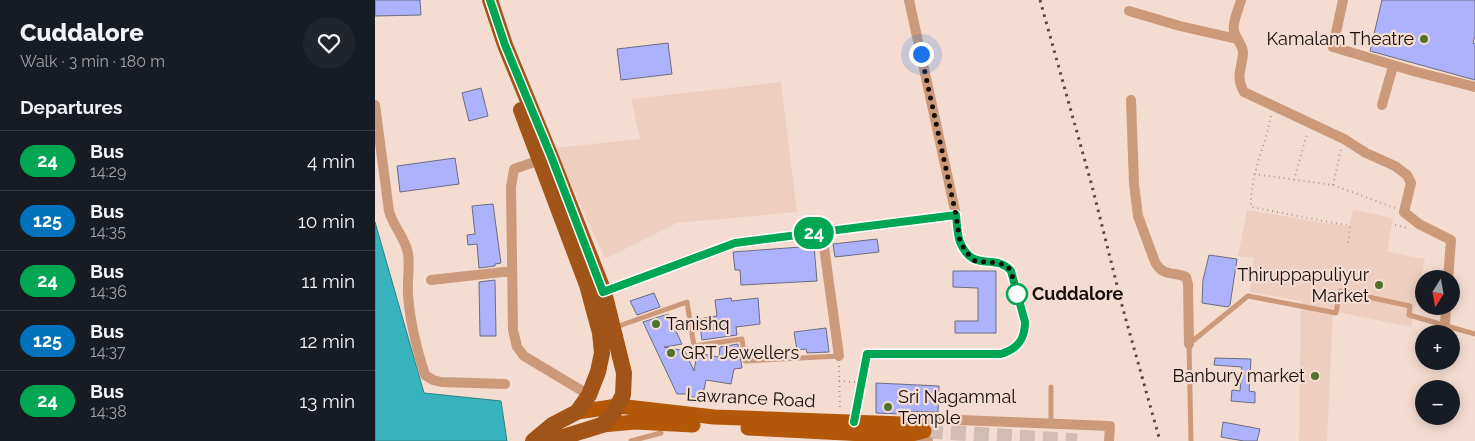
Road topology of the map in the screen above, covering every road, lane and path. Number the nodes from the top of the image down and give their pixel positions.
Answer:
1 (480, 0) edge
2 (490, 0) edge
3 (909, 0) edge
4 (1241, 0) edge
5 (1343, 0) edge
6 (1129, 11) dead end
7 (1237, 39) junction
8 (1393, 66) junction
9 (1475, 87) edge
10 (1131, 100) dead end
11 (375, 105) edge
12 (1382, 105) dead end
13 (1273, 106) junction
14 (1310, 124) junction
15 (1344, 139) junction
16 (540, 160) junction
17 (1254, 174) junction
18 (1294, 180) junction
19 (1333, 186) junction
20 (1404, 212) junction
21 (956, 215) junction
22 (822, 232) junction
23 (1348, 242) dead end
24 (1449, 270) edge
25 (512, 271) junction
26 (431, 280) dead end
27 (603, 292) junction
28 (1446, 315) edge
29 (1445, 325) joint
30 (613, 328) junction
31 (1460, 330) edge
32 (1475, 334) edge
33 (1189, 344) junction
34 (839, 356) junction
35 (839, 381) junction
36 (862, 382) junction
37 (505, 384) dead end
38 (1051, 387) dead end
39 (589, 395) junction
40 (617, 406) junction
41 (577, 412) junction
42 (847, 421) junction
43 (1051, 424) junction
44 (602, 425) junction
45 (903, 430) junction
46 (661, 433) dead end
47 (926, 434) tunnel mouth
48 (533, 441) edge
49 (545, 441) edge
50 (631, 441) edge
51 (1109, 441) edge
52 (1191, 441) edge

1 - 16 highway
2 - 27 highway
3 - 21 street
4 - 7 street
5 - 8 street
6 - 7 street
7 - 13 street
8 - 9 street
8 - 12 street
10 - 33 street
11 - 37 street
13 - 14 street
13 - 17 path
14 - 15 street
14 - 18 path
15 - 19 path
15 - 20 street
16 - 25 street
16 - 39 highway
17 - 18 path
17 - 23 path
18 - 19 path
19 - 20 path
20 - 24 street
21 - 22 street
21 - 36 lane
22 - 27 street
22 - 34 street
25 - 26 street
25 - 39 street
27 - 30 highway
28 - 29 street
29 - 33 lane
30 - 34 lane
30 - 40 highway
31 - 32 lane
33 - 52 lane
34 - 35 path
35 - 36 path
35 - 42 path
36 - 42 lane
38 - 43 lane
39 - 41 highway
40 - 41 main road, Lawrance Road
40 - 42 main road, Lawrance Road
40 - 44 highway
41 - 48 highway
42 - 45 main road, Lawrance Road
43 - 45 street
43 - 51 street
44 - 45 main road, Lawrance Road
44 - 49 highway
45 - 47 main road, Lawrance Road
46 - 50 lane

